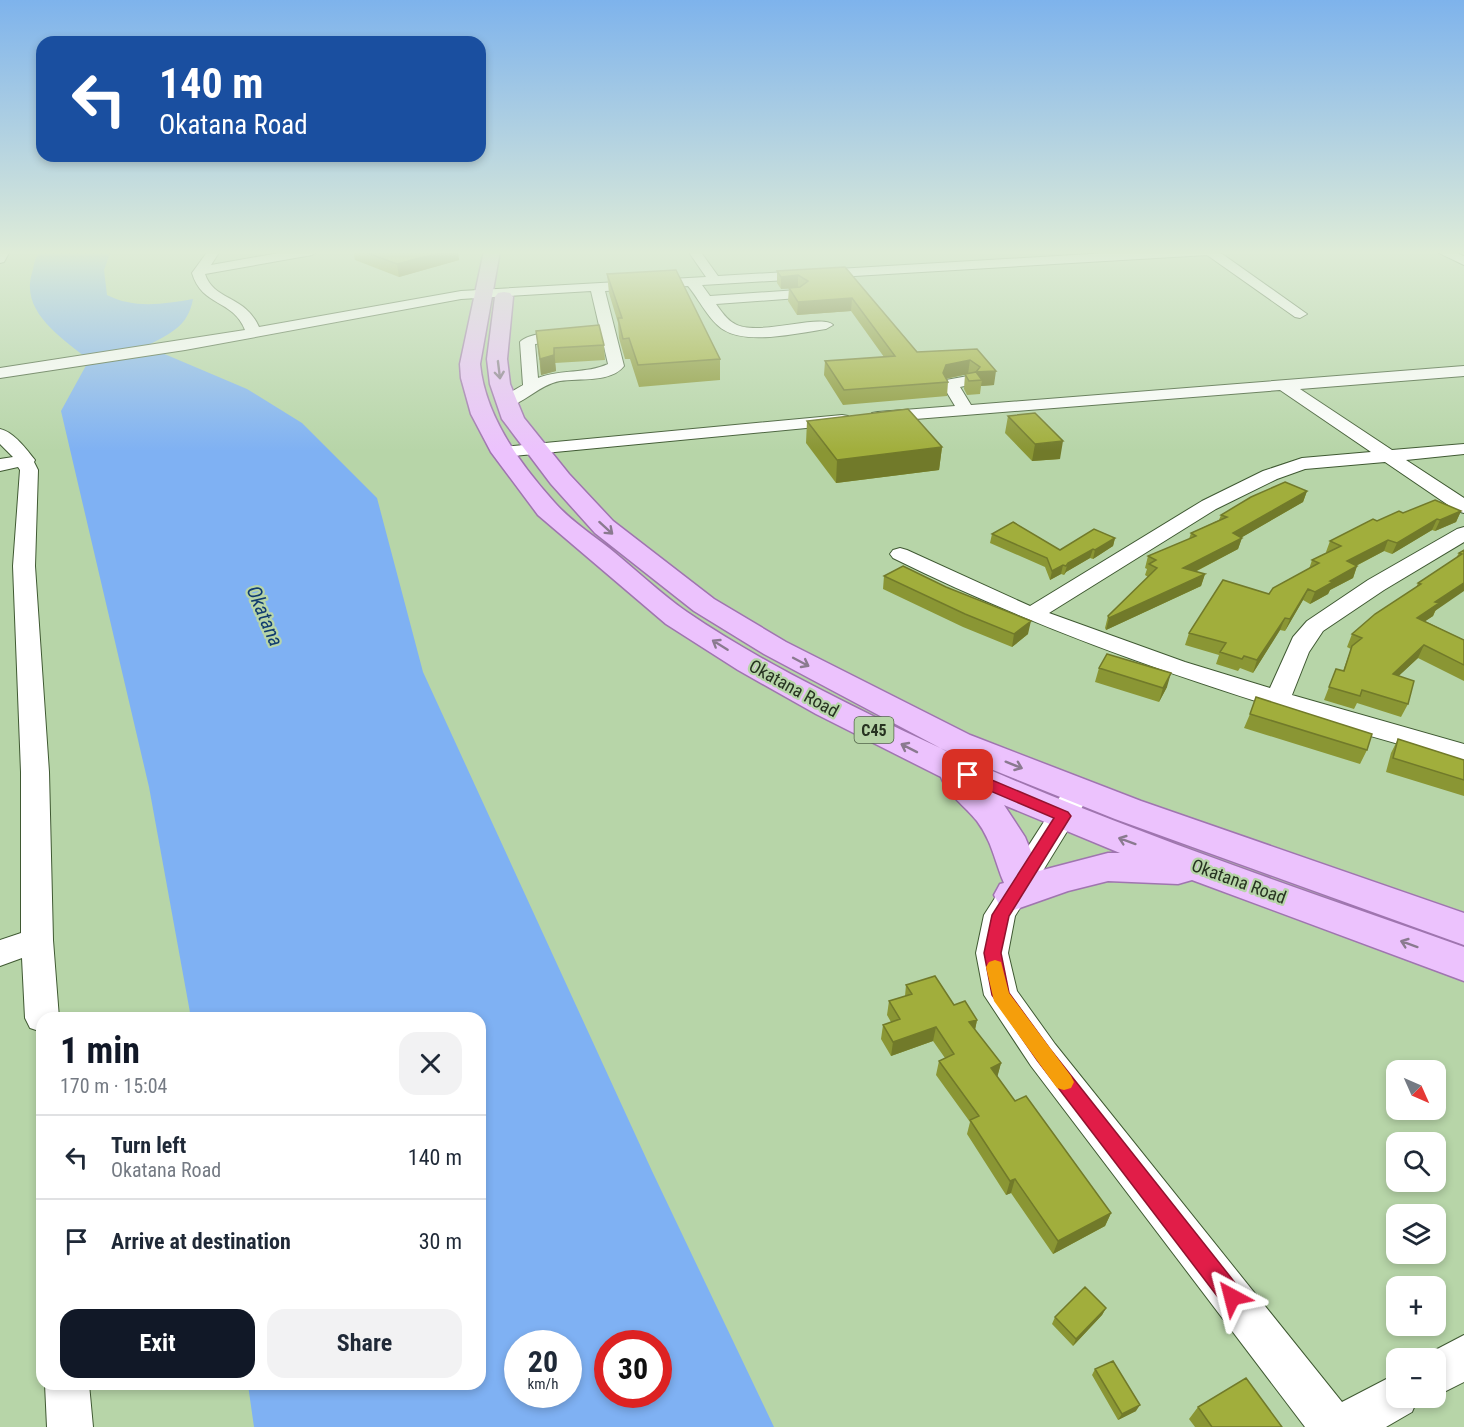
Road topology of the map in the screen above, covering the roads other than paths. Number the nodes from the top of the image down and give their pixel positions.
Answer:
1 (247, 318) edge
2 (334, 318) edge
3 (486, 318) edge
4 (498, 318) edge
5 (596, 318) edge
6 (722, 318) edge
7 (826, 325) dead end
8 (498, 327) junction
9 (254, 333) junction
10 (596, 334) junction
11 (534, 339) junction
12 (614, 369) junction
13 (1464, 370) edge
14 (0, 373) edge
15 (968, 381) edge
16 (1285, 386) junction
17 (520, 394) junction
18 (966, 410) junction
19 (0, 434) edge
20 (1464, 448) edge
21 (535, 449) junction
22 (502, 452) junction
23 (1387, 457) junction
24 (26, 460) junction
25 (0, 465) edge
26 (1464, 507) edge
27 (1464, 533) edge
28 (900, 554) dead end
29 (1032, 614) junction
30 (1278, 699) junction
31 (1464, 753) edge
32 (946, 766) junction
33 (1071, 803) junction
34 (1216, 873) junction
35 (1018, 888) junction
36 (1464, 929) edge
37 (37, 940) junction
38 (0, 953) edge
39 (1464, 964) edge
40 (42, 1012) edge
41 (1464, 1357) edge
42 (1446, 1368) edge
43 (67, 1390) edge
44 (1386, 1402) edge
45 (70, 1427) edge
46 (1333, 1427) edge
47 (1342, 1427) edge

1 - 9 street
2 - 9 street
3 - 22 main road, Okatana Road / C45
4 - 8 main road, Okatana Road / C45
5 - 10 street
6 - 7 street
8 - 11 street
8 -> 17 main road, Okatana Road / C45
9 - 14 street
10 - 11 street
10 - 12 street
11 - 17 street
12 - 17 street
12 - 17 street
13 - 16 street
15 - 18 street
16 - 18 street
16 - 23 street
17 - 21 main road, Okatana Road / C45
18 - 21 street
19 - 24 street
20 - 23 street
21 - 22 street
21 -> 33 main road, Okatana Road / C45
32 -> 22 main road, Okatana Road / C45
23 - 26 street
23 - 29 street
24 - 25 street
24 - 37 street
27 - 30 street
28 - 29 street
29 - 30 street
30 - 31 street
32 - 33 main road, Okatana Road / C45
32 - 35 main road
34 -> 33 main road, Okatana Road / C45
33 - 35 street
33 - 36 main road, Okatana Road / C45
34 - 35 main road
39 -> 34 main road, Okatana Road / C45
35 - 46 street
37 - 38 street
37 - 40 street
41 - 42 street
43 - 45 street
44 - 47 street

